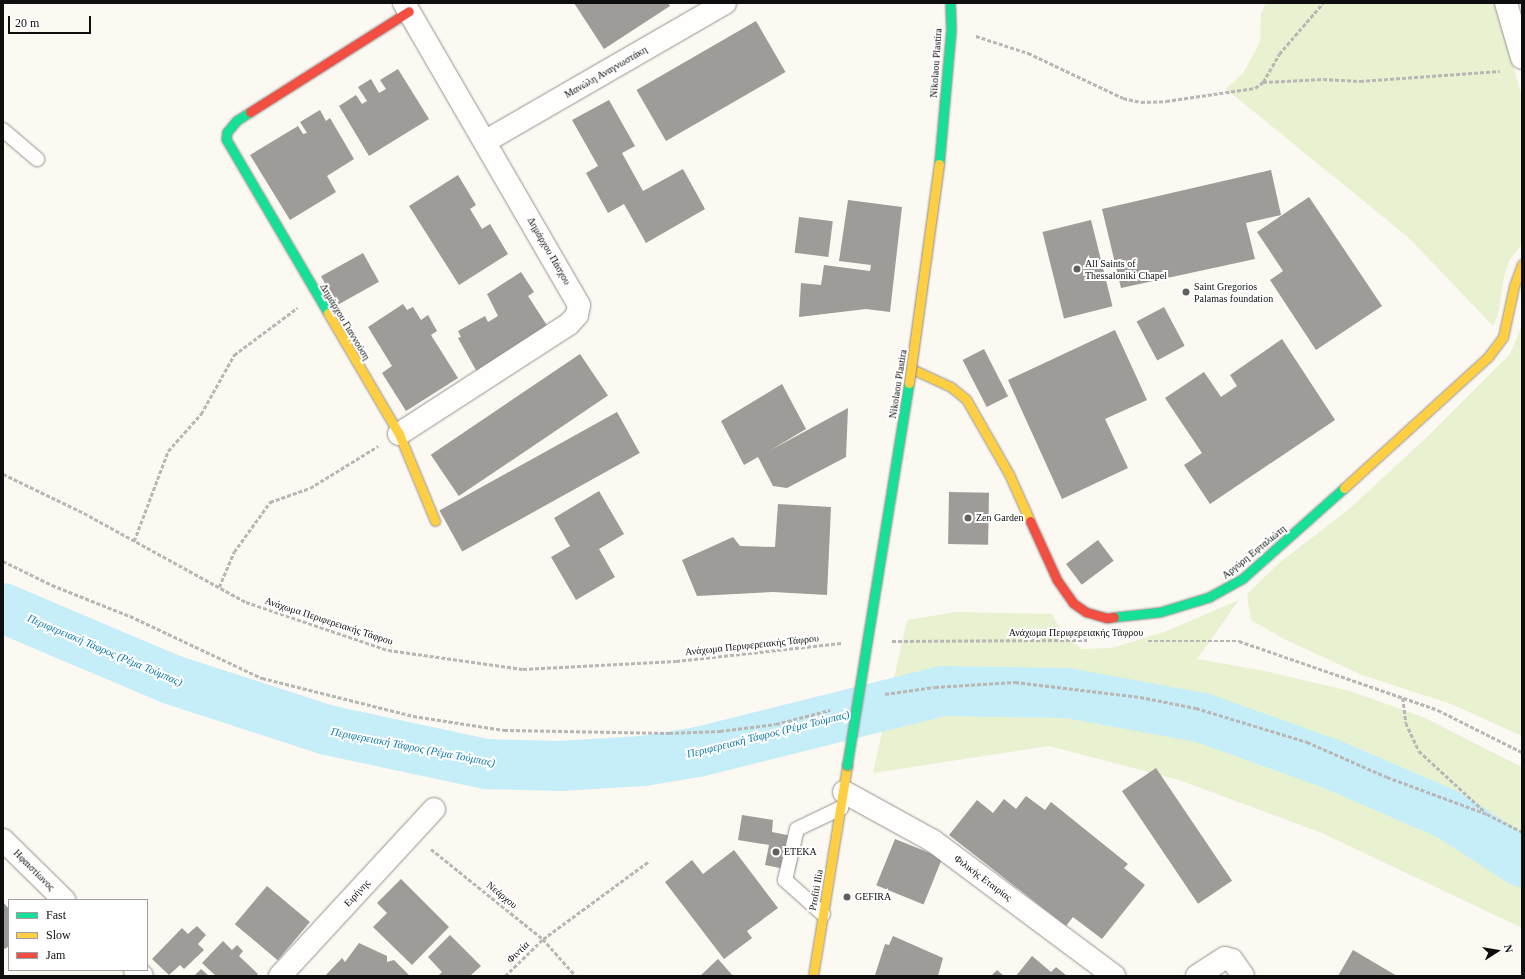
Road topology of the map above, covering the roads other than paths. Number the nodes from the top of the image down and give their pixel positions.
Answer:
1 (724, 3) edge
2 (950, 3) edge
3 (1506, 3) edge
4 (407, 7) edge
5 (1515, 63) edge
6 (3, 130) edge
7 (486, 141) junction
8 (37, 159) dead end
9 (1522, 264) edge
10 (912, 369) junction
11 (398, 434) junction
12 (435, 521) dead end
13 (847, 765) joint
14 (843, 800) junction
15 (434, 809) dead end
16 (3, 840) edge
17 (63, 899) edge
18 (823, 914) junction
19 (280, 976) edge
20 (813, 976) edge
21 (1114, 976) edge
22 (1197, 976) edge
23 (1243, 976) edge

1 - 7 street, Μανώλη Αναγνωστάκη
2 - 10 street, Nikolaou Plastira, bridge
3 - 5 street
4 - 7 street, Δημάρχου Πάσχου
4 - 11 street, Δημάρχου Γιαννούση
6 - 8 lane
7 - 11 street, Δημάρχου Πάσχου
9 - 10 street, Αργύρη Εφταλιώτη
10 - 13 street, Nikolaou Plastira, bridge
11 - 12 street, Δημάρχου Γιαννούση
13 - 14 street, Profiti Ilia
14 - 18 street, Profiti Ilia
14 - 18 lane
14 - 21 street, Φιλικής Εταιρίας
15 - 19 street, Ειρήνης
16 - 17 street, Ηφαιστίωνος
18 - 20 street, Profiti Ilia
22 - 23 street

